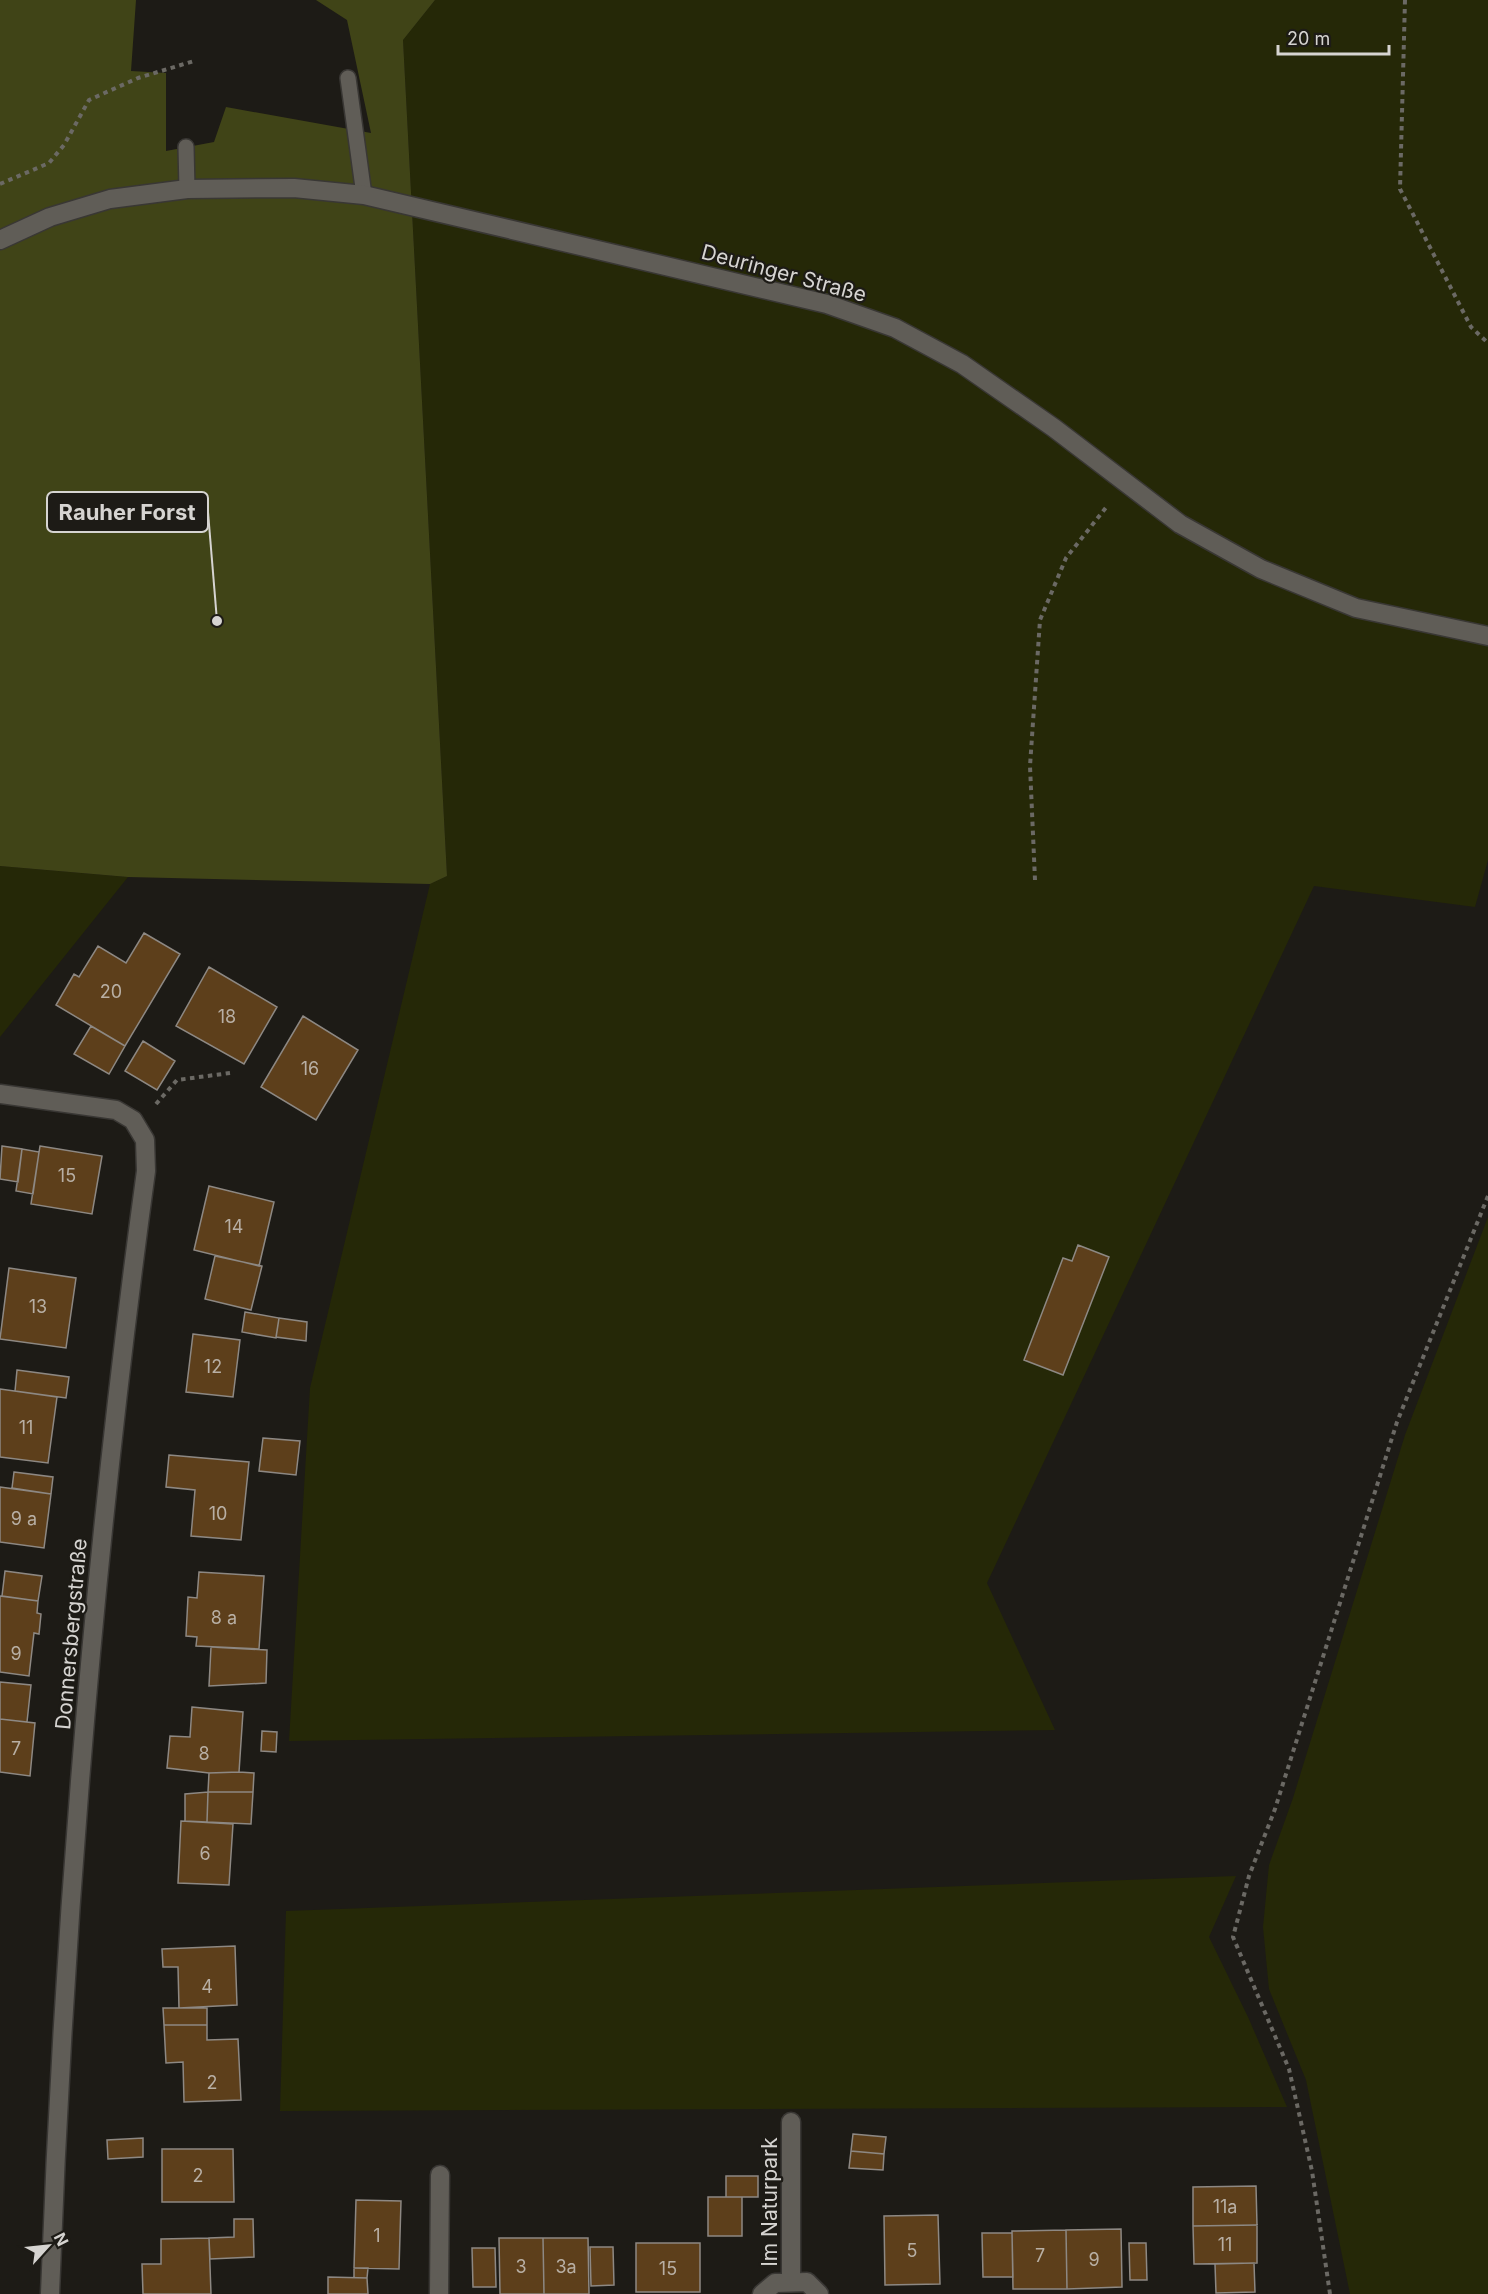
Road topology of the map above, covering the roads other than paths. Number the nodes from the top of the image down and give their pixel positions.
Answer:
1 (348, 78) dead end
2 (186, 147) dead end
3 (187, 189) junction
4 (364, 195) junction
5 (0, 240) edge
6 (1488, 636) edge
7 (0, 1094) edge
8 (791, 2122) dead end
9 (440, 2175) dead end
10 (791, 2282) junction
11 (50, 2294) edge
12 (439, 2294) edge
13 (762, 2294) edge
14 (819, 2294) edge

1 - 4 lane
2 - 3 lane
3 - 4 street, Deuringer Straße
3 - 5 street, Deuringer Straße
4 - 6 street, Deuringer Straße
7 - 11 street, Donnersbergstraße
8 - 10 street, Im Naturpark
9 - 12 street
10 - 13 street, Im Naturpark
10 - 14 street, Im Naturpark

